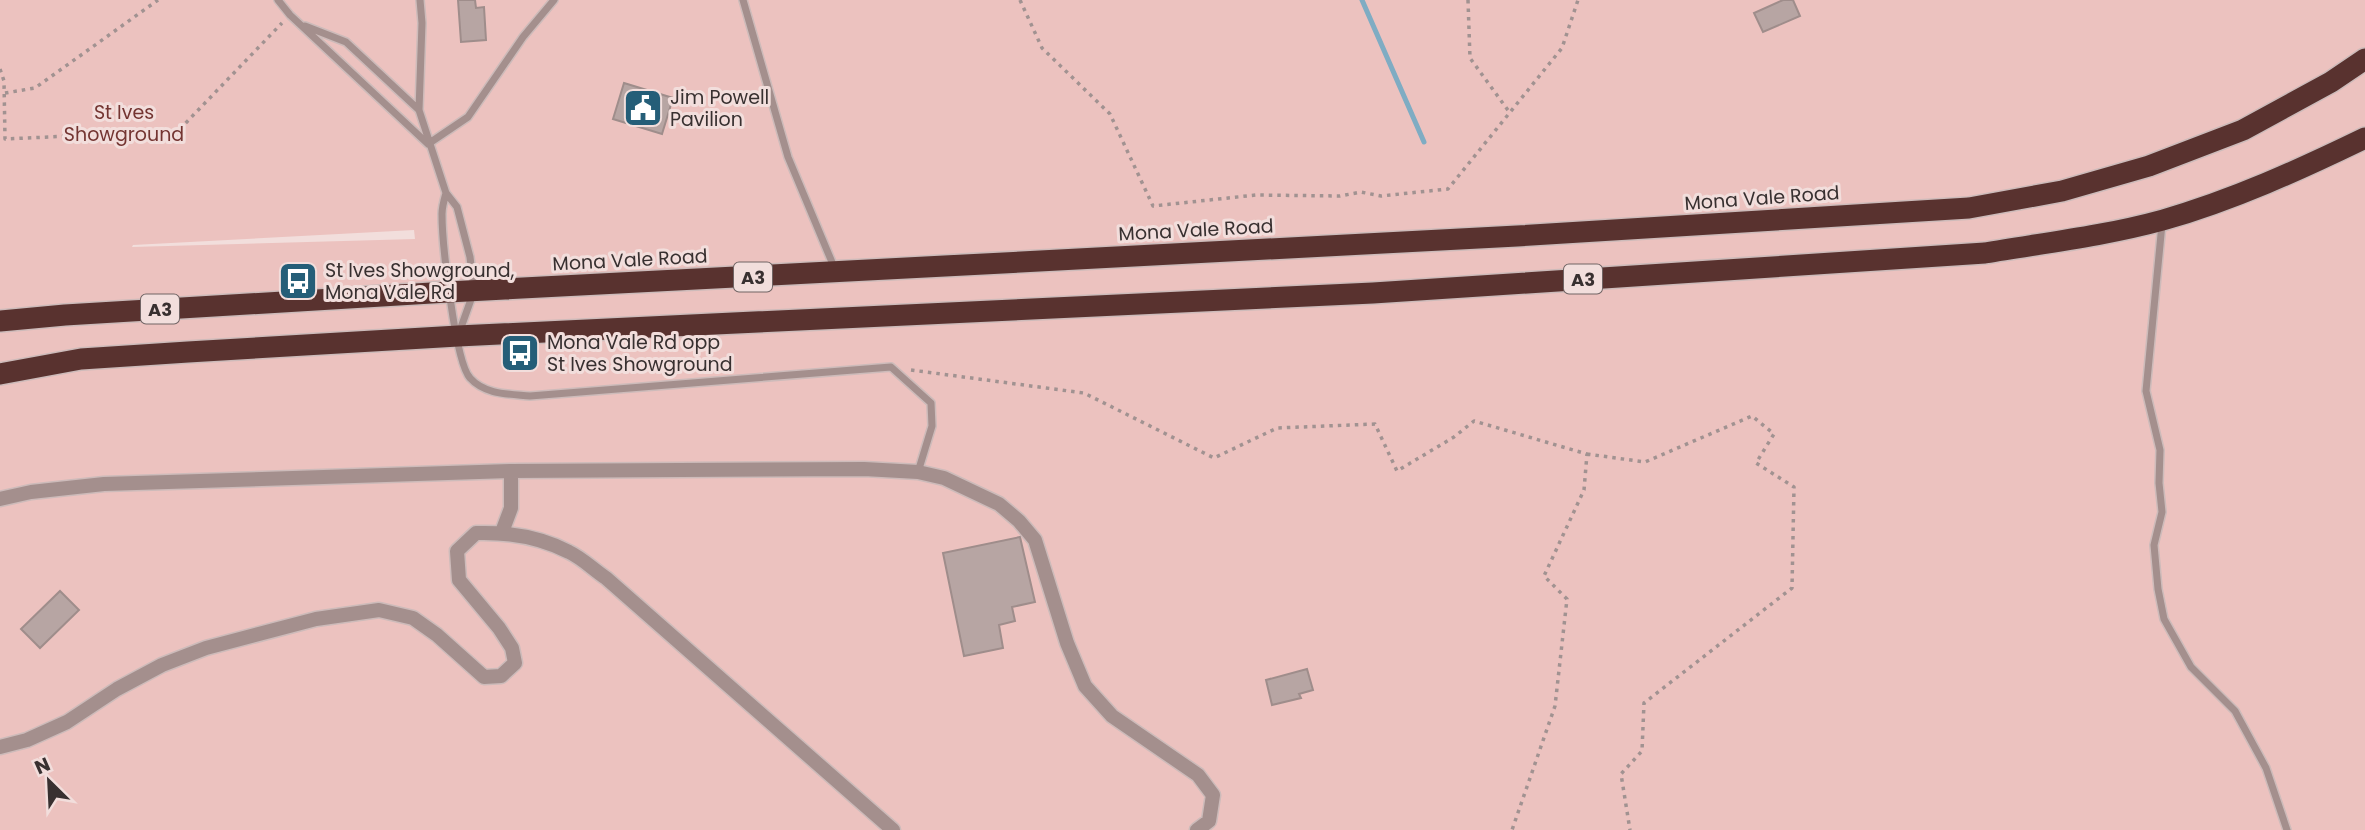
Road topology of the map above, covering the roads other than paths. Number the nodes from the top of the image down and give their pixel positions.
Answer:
1 (278, 0) edge
2 (420, 0) edge
3 (554, 0) edge
4 (743, 0) edge
5 (301, 25) junction
6 (2365, 59) edge
7 (419, 110) junction
8 (2365, 138) edge
9 (428, 144) junction
10 (446, 193) junction
11 (2162, 220) junction
12 (836, 272) junction
13 (474, 291) junction
14 (448, 292) junction
15 (0, 321) edge
16 (458, 336) junction
17 (0, 374) edge
18 (510, 471) junction
19 (918, 472) junction
20 (0, 499) edge
21 (502, 532) junction
22 (0, 747) edge
23 (892, 830) edge
24 (1197, 830) edge
25 (2287, 830) edge

1 - 5 lane
2 - 7 lane
3 - 9 lane
4 - 12 lane
5 - 7 lane
5 - 9 lane
6 - 12 highway, Mona Vale Road / A3
7 - 9 lane
8 - 11 highway, A3
9 - 10 lane
10 - 13 lane
10 - 14 lane
11 - 16 highway, A3
11 - 25 lane
12 - 13 highway, Mona Vale Road / A3
13 - 14 highway, Mona Vale Road / A3
13 - 16 lane
14 - 15 highway, Mona Vale Road / A3
14 - 16 lane
16 - 17 highway, A3
16 - 19 lane
18 - 19 street
18 - 20 street
18 - 21 street
19 - 24 street
21 - 22 street
21 - 23 street

